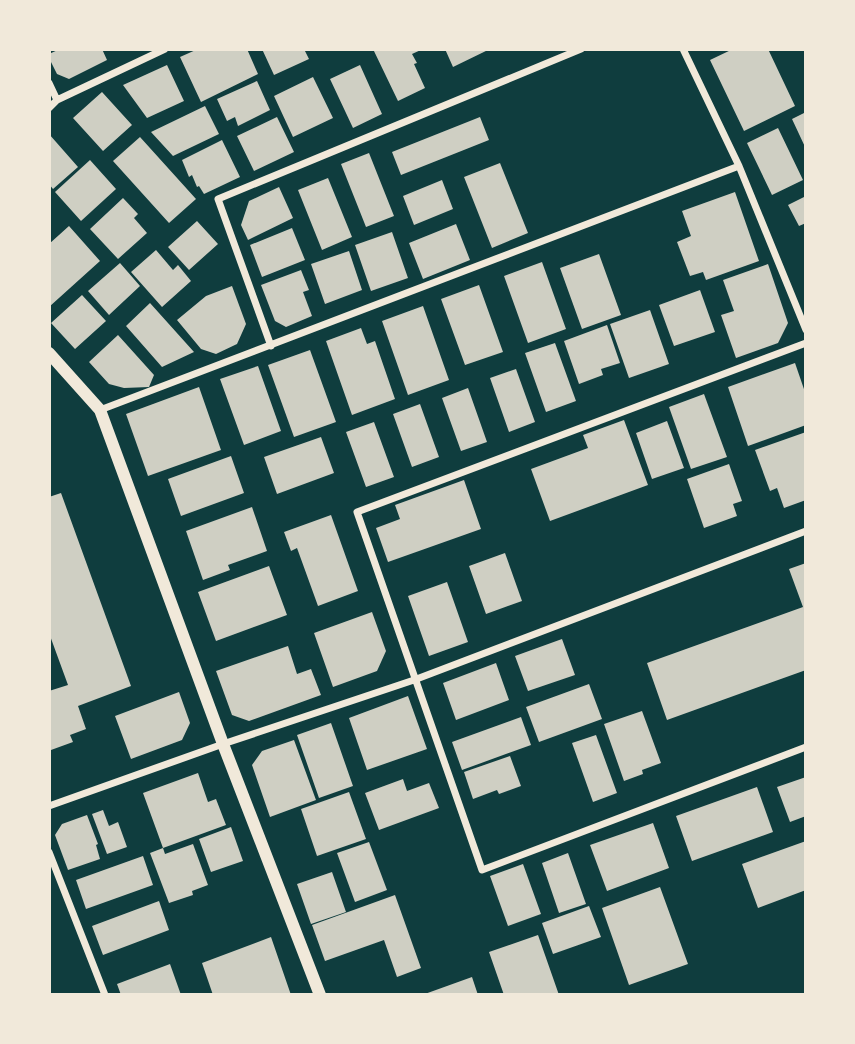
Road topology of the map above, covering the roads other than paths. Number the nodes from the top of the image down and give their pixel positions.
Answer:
1 (165, 49) edge
2 (581, 49) edge
3 (683, 49) edge
4 (49, 83) edge
5 (57, 100) junction
6 (49, 108) edge
7 (739, 166) junction
8 (806, 330) edge
9 (806, 343) edge
10 (271, 346) junction
11 (49, 353) edge
12 (100, 410) junction
13 (806, 531) edge
14 (414, 680) junction
15 (223, 744) junction
16 (806, 747) edge
17 (49, 806) edge
18 (49, 852) edge
19 (105, 995) edge
20 (320, 995) edge

1 - 5 street
2 - 10 street
3 - 7 street
4 - 5 street
5 - 6 street
7 - 8 street
7 - 10 street
9 - 14 street
10 - 12 street
11 - 12 street
12 - 15 street
13 - 14 street
14 - 15 street
14 - 16 street
15 - 17 street
15 - 20 street
18 - 19 street

